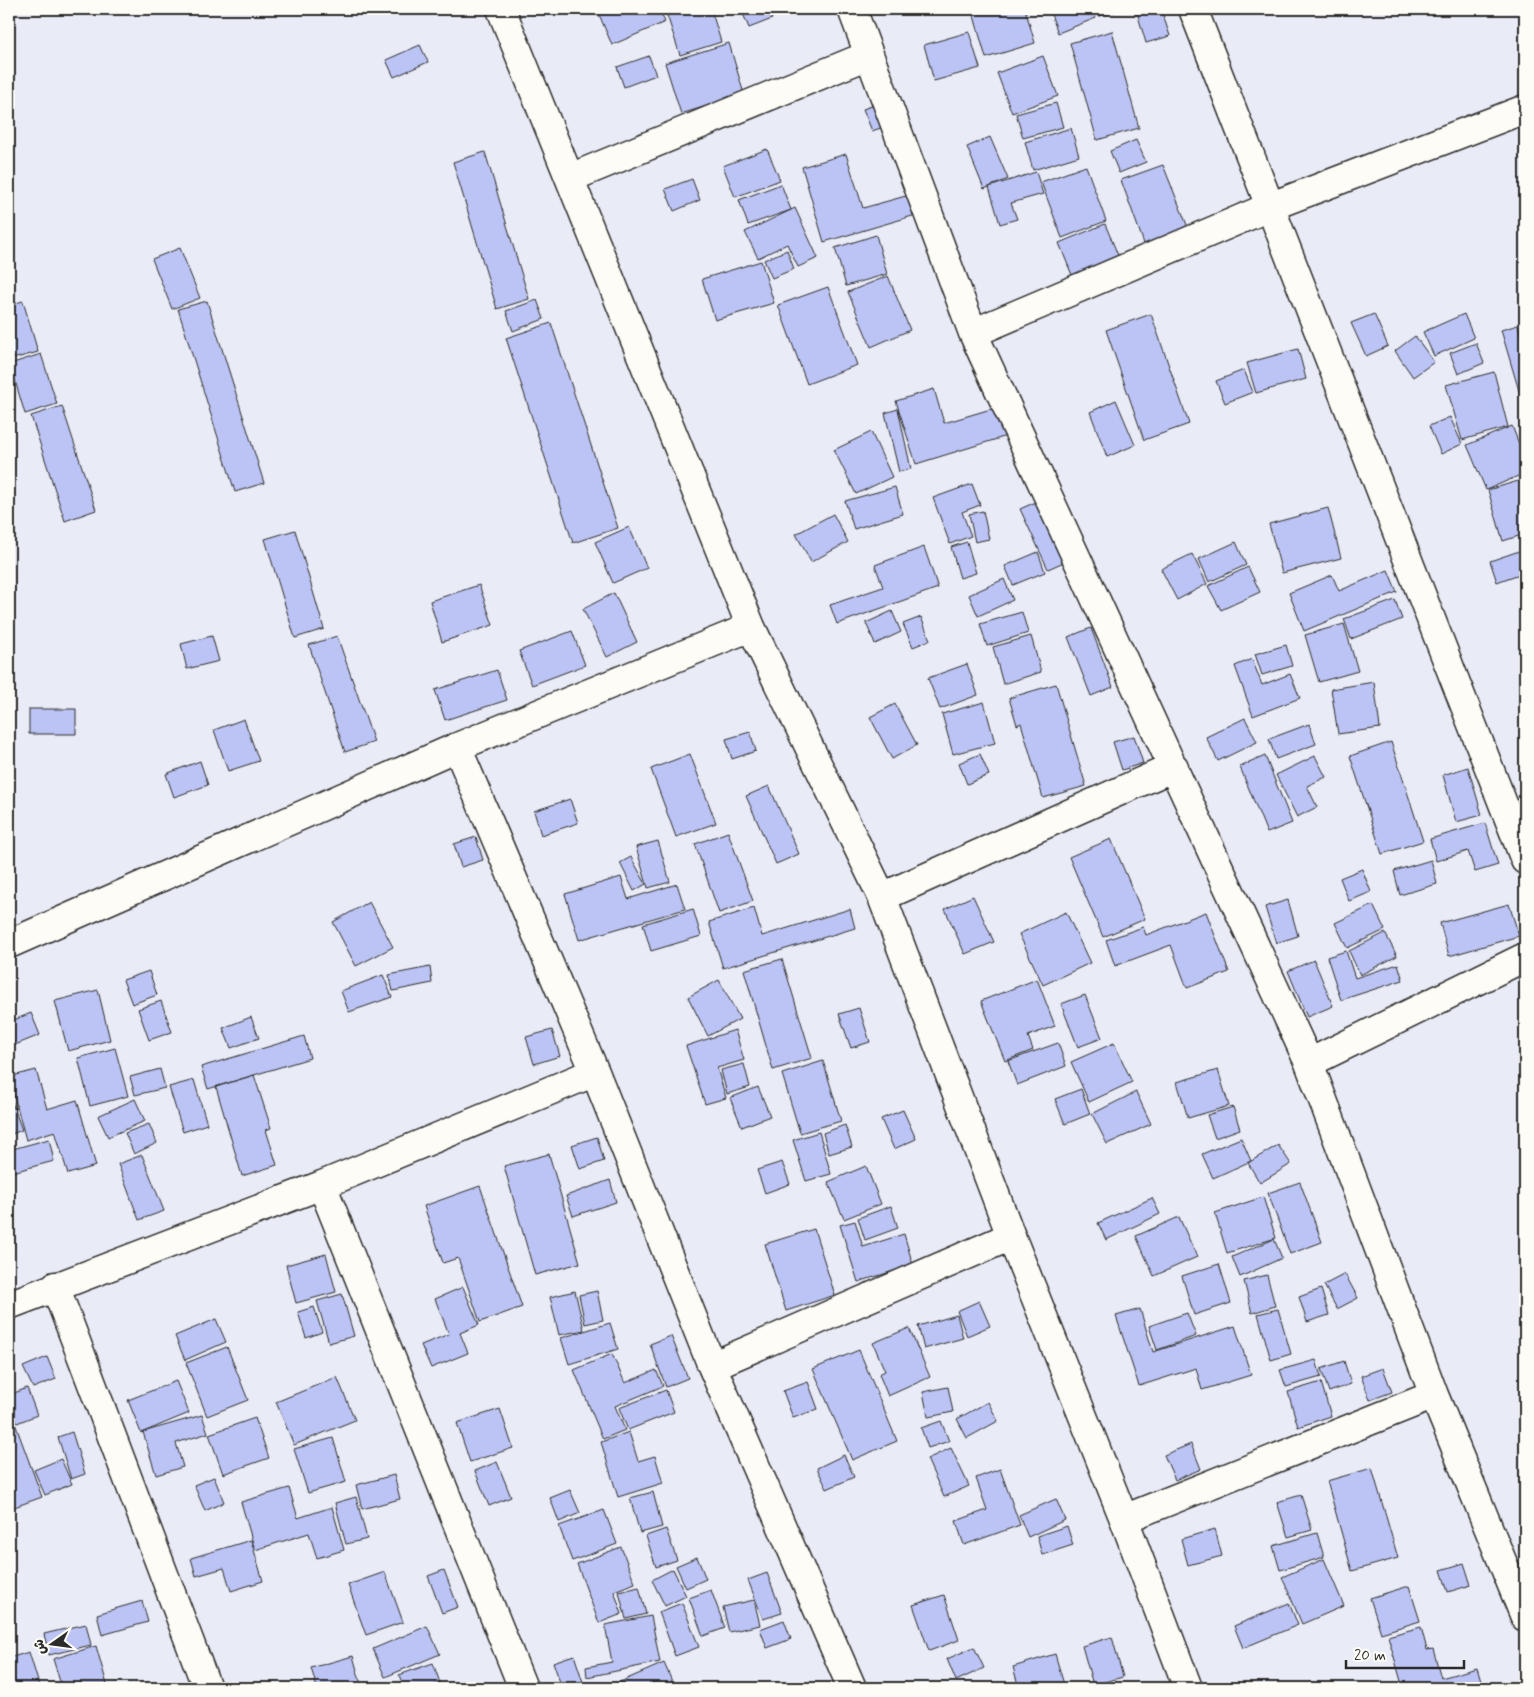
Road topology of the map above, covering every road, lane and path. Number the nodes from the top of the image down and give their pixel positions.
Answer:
1 (501, 9) edge
2 (852, 9) edge
3 (1192, 9) edge
4 (869, 55) junction
5 (1525, 109) edge
6 (570, 178) junction
7 (1269, 207) junction
8 (973, 333) junction
9 (751, 627) junction
10 (457, 747) junction
11 (1174, 767) junction
12 (1525, 860) edge
13 (882, 897) junction
14 (9, 944) edge
15 (1525, 957) edge
16 (1309, 1062) junction
17 (595, 1072) junction
18 (322, 1185) junction
19 (1011, 1236) junction
20 (54, 1286) junction
21 (9, 1305) edge
22 (712, 1366) junction
23 (1434, 1395) junction
24 (1124, 1519) junction
25 (1525, 1617) edge
26 (207, 1688) edge
27 (523, 1688) edge
28 (852, 1688) edge
29 (1188, 1688) edge

1 - 6 street
2 - 4 street
3 - 7 street
4 - 6 street
4 - 8 street
5 - 7 street
6 - 9 street
7 - 8 street
7 - 12 street
8 - 11 street
9 - 10 street
9 - 13 street
10 - 14 street
10 - 17 street
11 - 13 street
11 - 16 street
13 - 19 street
15 - 16 street
16 - 23 street
17 - 18 street
17 - 22 street
18 - 20 street
18 - 27 street
19 - 22 street
19 - 24 street
20 - 21 street
20 - 26 street
22 - 28 street
23 - 24 street
23 - 25 street
24 - 29 street

